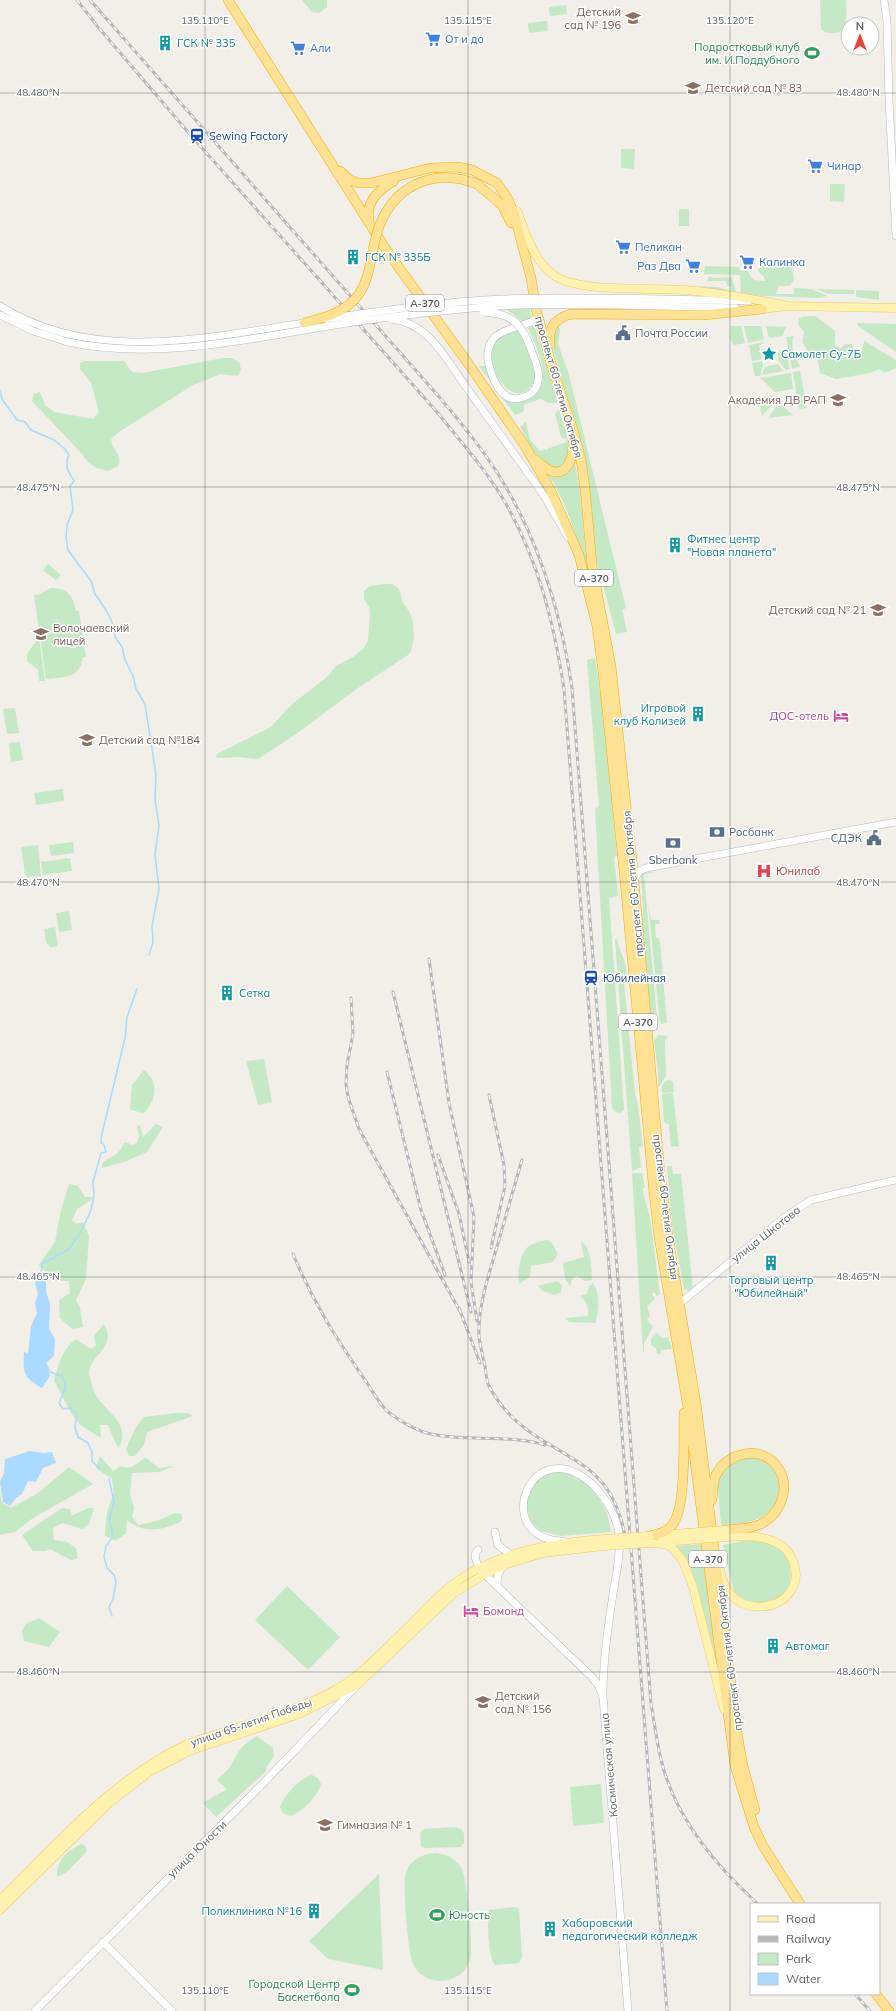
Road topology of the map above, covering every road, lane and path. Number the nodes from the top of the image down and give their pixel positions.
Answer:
1 (228, 0) edge
2 (884, 0) edge
3 (327, 157) junction
4 (400, 177) junction
5 (497, 183) junction
6 (372, 227) junction
7 (896, 236) edge
8 (532, 289) junction
9 (660, 303) junction
10 (763, 305) junction
11 (0, 306) edge
12 (896, 308) edge
13 (536, 309) junction
14 (438, 311) junction
15 (0, 314) edge
16 (364, 320) junction
17 (304, 323) junction
18 (69, 339) junction
19 (551, 363) junction
20 (573, 430) junction
21 (525, 446) junction
22 (579, 555) junction
23 (896, 822) edge
24 (631, 858) junction
25 (646, 868) junction
26 (633, 880) junction
27 (896, 1180) edge
28 (675, 1305) junction
29 (684, 1384) junction
30 (712, 1527) junction
31 (495, 1532) dead end
32 (725, 1533) junction
33 (649, 1539) junction
34 (582, 1541) junction
35 (604, 1543) junction
36 (478, 1550) dead end
37 (511, 1555) junction
38 (717, 1561) junction
39 (507, 1564) junction
40 (482, 1571) junction
41 (497, 1585) junction
42 (603, 1670) junction
43 (592, 1677) junction
44 (357, 1685) junction
45 (603, 1698) junction
46 (731, 1734) junction
47 (792, 1891) junction
48 (0, 1900) edge
49 (799, 1903) edge
50 (0, 1910) edge
51 (103, 1942) junction
52 (877, 1995) edge
53 (35, 2011) edge
54 (172, 2011) edge
55 (628, 2011) edge
56 (889, 2011) edge

1 - 3 highway, проспект 60-летия Октября / А-370
2 - 7 street
3 - 4 highway, проспект 60-летия Октября / А-370
3 - 6 highway, проспект 60-летия Октября / А-370
4 - 5 highway, проспект 60-летия Октября / А-370
4 - 6 highway, А-370
5 - 8 highway, проспект 60-летия Октября / А-370
5 - 10 main road
6 - 21 highway, проспект 60-летия Октября / А-370
8 - 13 highway, проспект 60-летия Октября / А-370
8 - 17 highway, bridge
9 - 10 street
9 - 14 street, bridge
9 - 17 street, bridge
10 - 12 main road
10 - 19 highway
11 - 18 street
13 - 14 street, bridge
13 - 19 highway, проспект 60-летия Октября / А-370
14 - 16 street, bridge
15 - 18 street
16 - 18 street, bridge
16 - 22 street, bridge
17 - 18 street
19 - 20 highway, проспект 60-летия Октября / А-370
20 - 21 highway
20 - 24 highway, проспект 60-летия Октября / А-370
21 - 22 highway, проспект 60-летия Октября / А-370
22 - 28 highway, проспект 60-летия Октября / А-370
23 - 25 street
24 - 25 street
24 - 26 highway, проспект 60-летия Октября / А-370
25 - 26 street
26 - 28 highway, проспект 60-летия Октября / А-370
27 - 28 street, улица Шкотова
28 - 29 highway, проспект 60-летия Октября / А-370
28 - 30 highway, проспект 60-летия Октября / А-370
29 - 33 highway
29 - 46 highway, проспект 60-летия Октября / А-370
30 - 32 highway
30 - 38 highway, проспект 60-летия Октября / А-370
31 - 37 street
32 - 33 main road, bridge
32 - 38 main road
33 - 35 main road, bridge
33 - 46 main road
34 - 35 main road, улица 65-летия Победы
34 - 37 main road, улица 65-летия Победы
34 - 42 street
35 - 39 main road
36 - 40 street
37 - 40 main road, улица 65-летия Победы
38 - 47 highway, проспект 60-летия Октября / А-370
39 - 40 main road
39 - 41 street
40 - 41 street, Космическая улица
40 - 44 main road, улица 65-летия Победы
40 - 48 main road, улица 65-летия Победы
41 - 43 street, Космическая улица
42 - 43 street
42 - 45 street
43 - 45 street, Космическая улица
44 - 50 main road, улица 65-летия Победы
44 - 51 street, улица Юности
45 - 55 street, Космическая улица
46 - 47 highway, проспект 60-летия Октября / А-370
47 - 49 highway, проспект 60-летия Октября / А-370
51 - 53 street, улица Юности
51 - 54 street
52 - 56 highway

